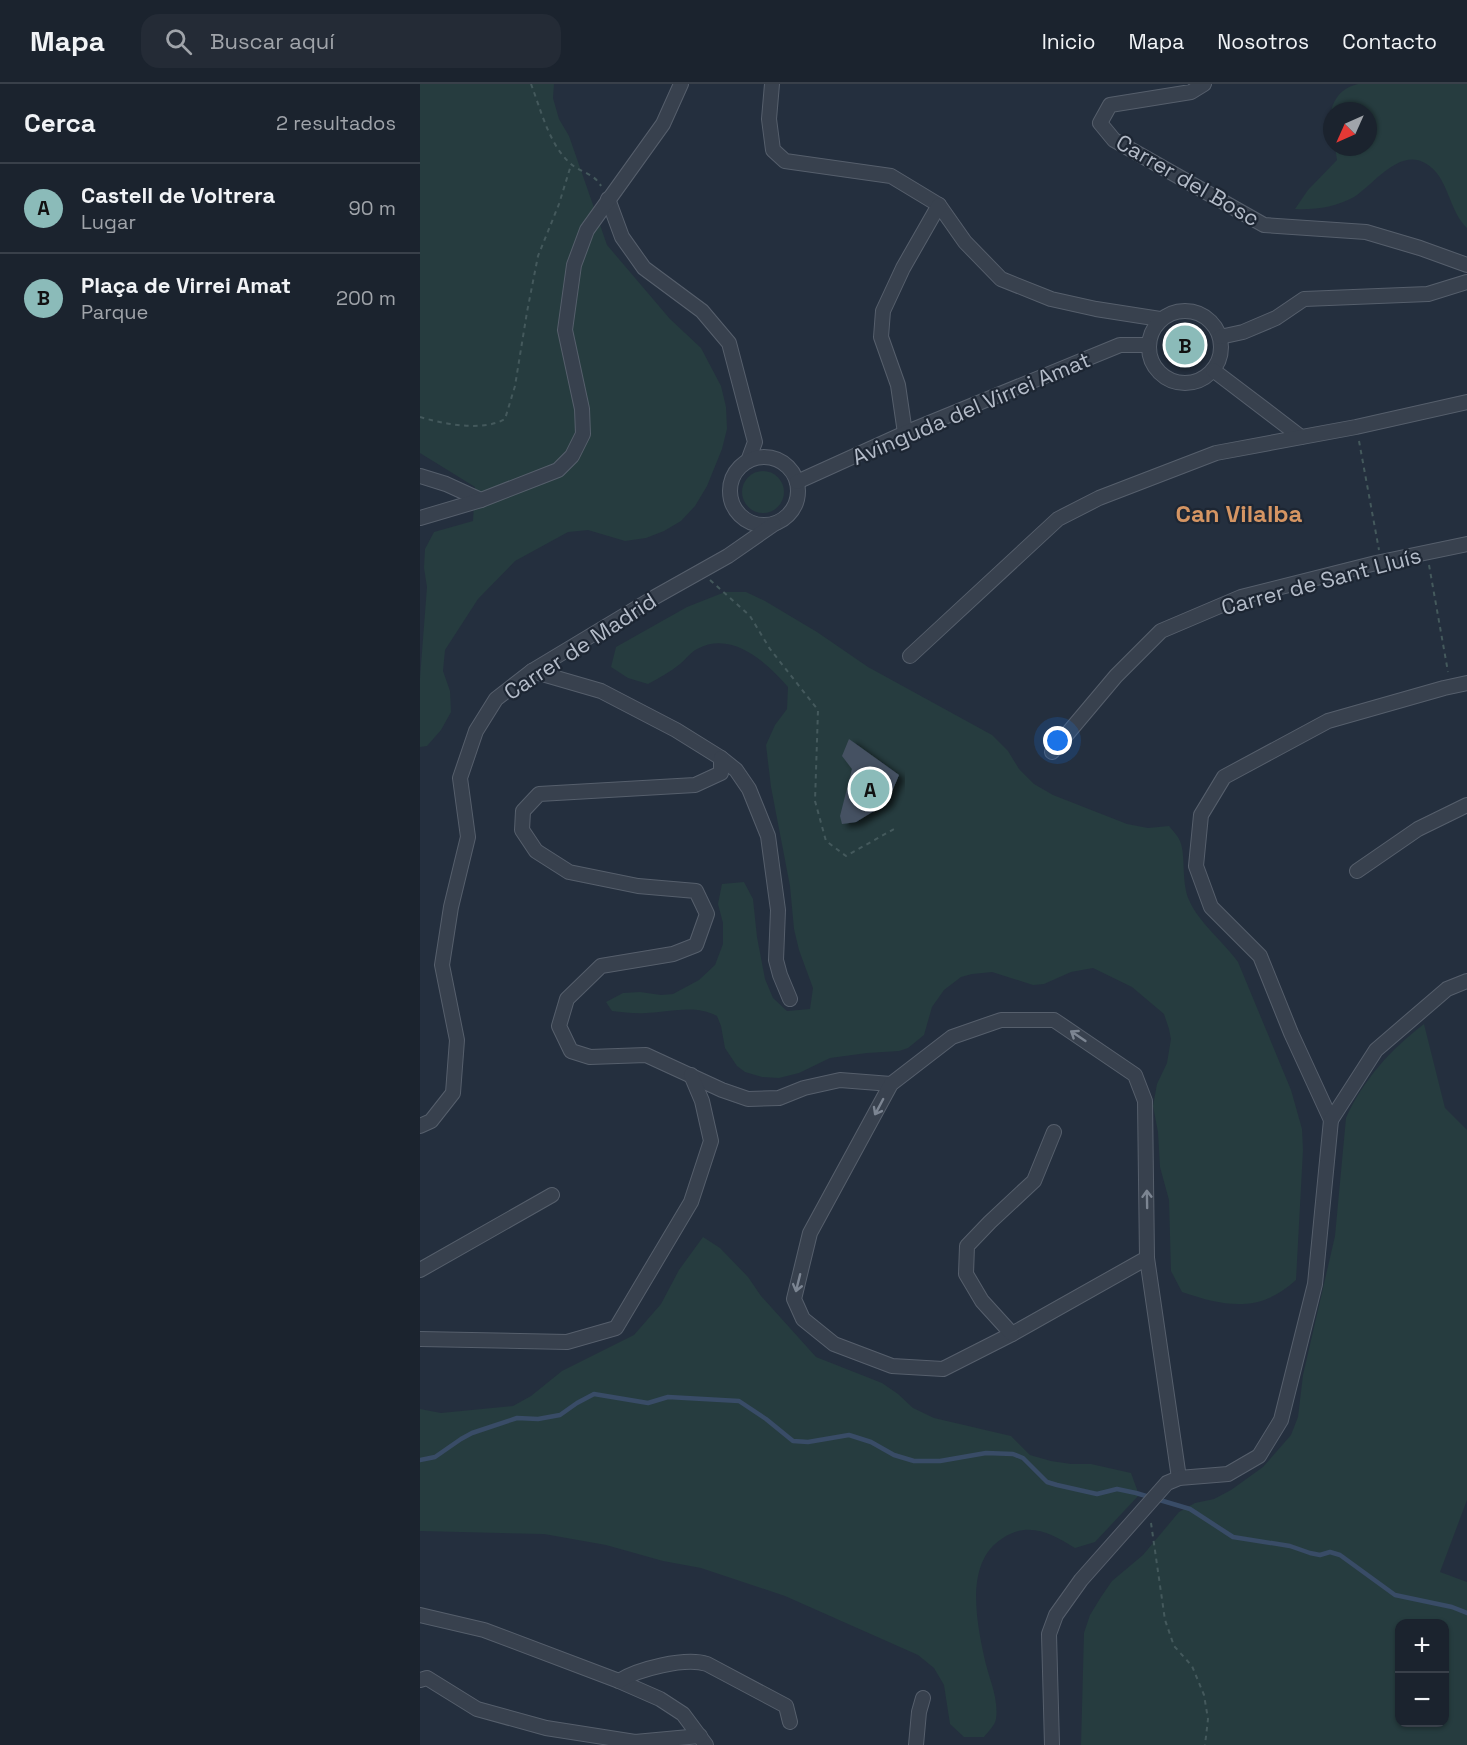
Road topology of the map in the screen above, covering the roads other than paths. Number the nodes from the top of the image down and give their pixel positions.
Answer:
1 (681, 84) edge
2 (772, 84) edge
3 (1204, 84) edge
4 (608, 199) junction
5 (939, 205) junction
6 (1467, 266) edge
7 (1467, 282) edge
8 (1160, 319) junction
9 (1220, 337) junction
10 (1148, 345) junction
11 (1213, 370) junction
12 (1467, 402) edge
13 (905, 433) junction
14 (1300, 437) junction
15 (748, 461) junction
16 (420, 477) edge
17 (797, 482) junction
18 (481, 500) junction
19 (420, 518) edge
20 (774, 524) junction
21 (1467, 544) edge
22 (910, 656) dead end
23 (532, 671) junction
24 (1467, 683) edge
25 (1052, 752) dead end
26 (721, 758) junction
27 (1467, 806) edge
28 (1357, 871) dead end
29 (1467, 981) edge
30 (790, 999) dead end
31 (691, 1075) junction
32 (891, 1084) junction
33 (1331, 1120) junction
34 (420, 1126) edge
35 (1054, 1132) dead end
36 (552, 1195) dead end
37 (1147, 1258) junction
38 (420, 1270) edge
39 (1012, 1334) junction
40 (420, 1339) edge
41 (1179, 1478) junction
42 (420, 1615) edge
43 (420, 1680) edge
44 (619, 1681) junction
45 (923, 1698) dead end
46 (790, 1722) dead end
47 (703, 1741) edge
48 (916, 1745) edge
49 (1052, 1745) edge

1 - 4 street
2 - 5 street
3 - 6 street, Carrer del Bosc
4 - 15 street
4 - 18 street
5 - 8 street
5 - 13 street
7 - 9 street
8 - 9 street
8 - 10 street
9 - 11 street
10 - 11 street
10 - 13 street, Avinguda del Virrei Amat
11 - 14 street
12 - 14 street
13 - 17 street, Avinguda del Virrei Amat
14 - 22 street
15 - 17 street
15 - 20 street
16 - 18 street
17 - 20 street
18 - 19 street
20 - 23 street, Carrer de Madrid
21 - 25 street, Carrer de Sant Lluís
23 - 26 street
23 - 34 street, Carrer de Madrid
24 - 33 street
26 - 30 street
26 - 31 street
27 - 28 street
29 - 33 street
31 - 32 street
31 - 40 street
37 -> 32 street
32 -> 39 street
33 - 41 street
35 - 39 street
36 - 38 street
37 - 39 street
37 - 41 street
41 - 49 street
42 - 44 street
43 - 47 street
44 - 46 street
44 - 47 street
45 - 48 street

